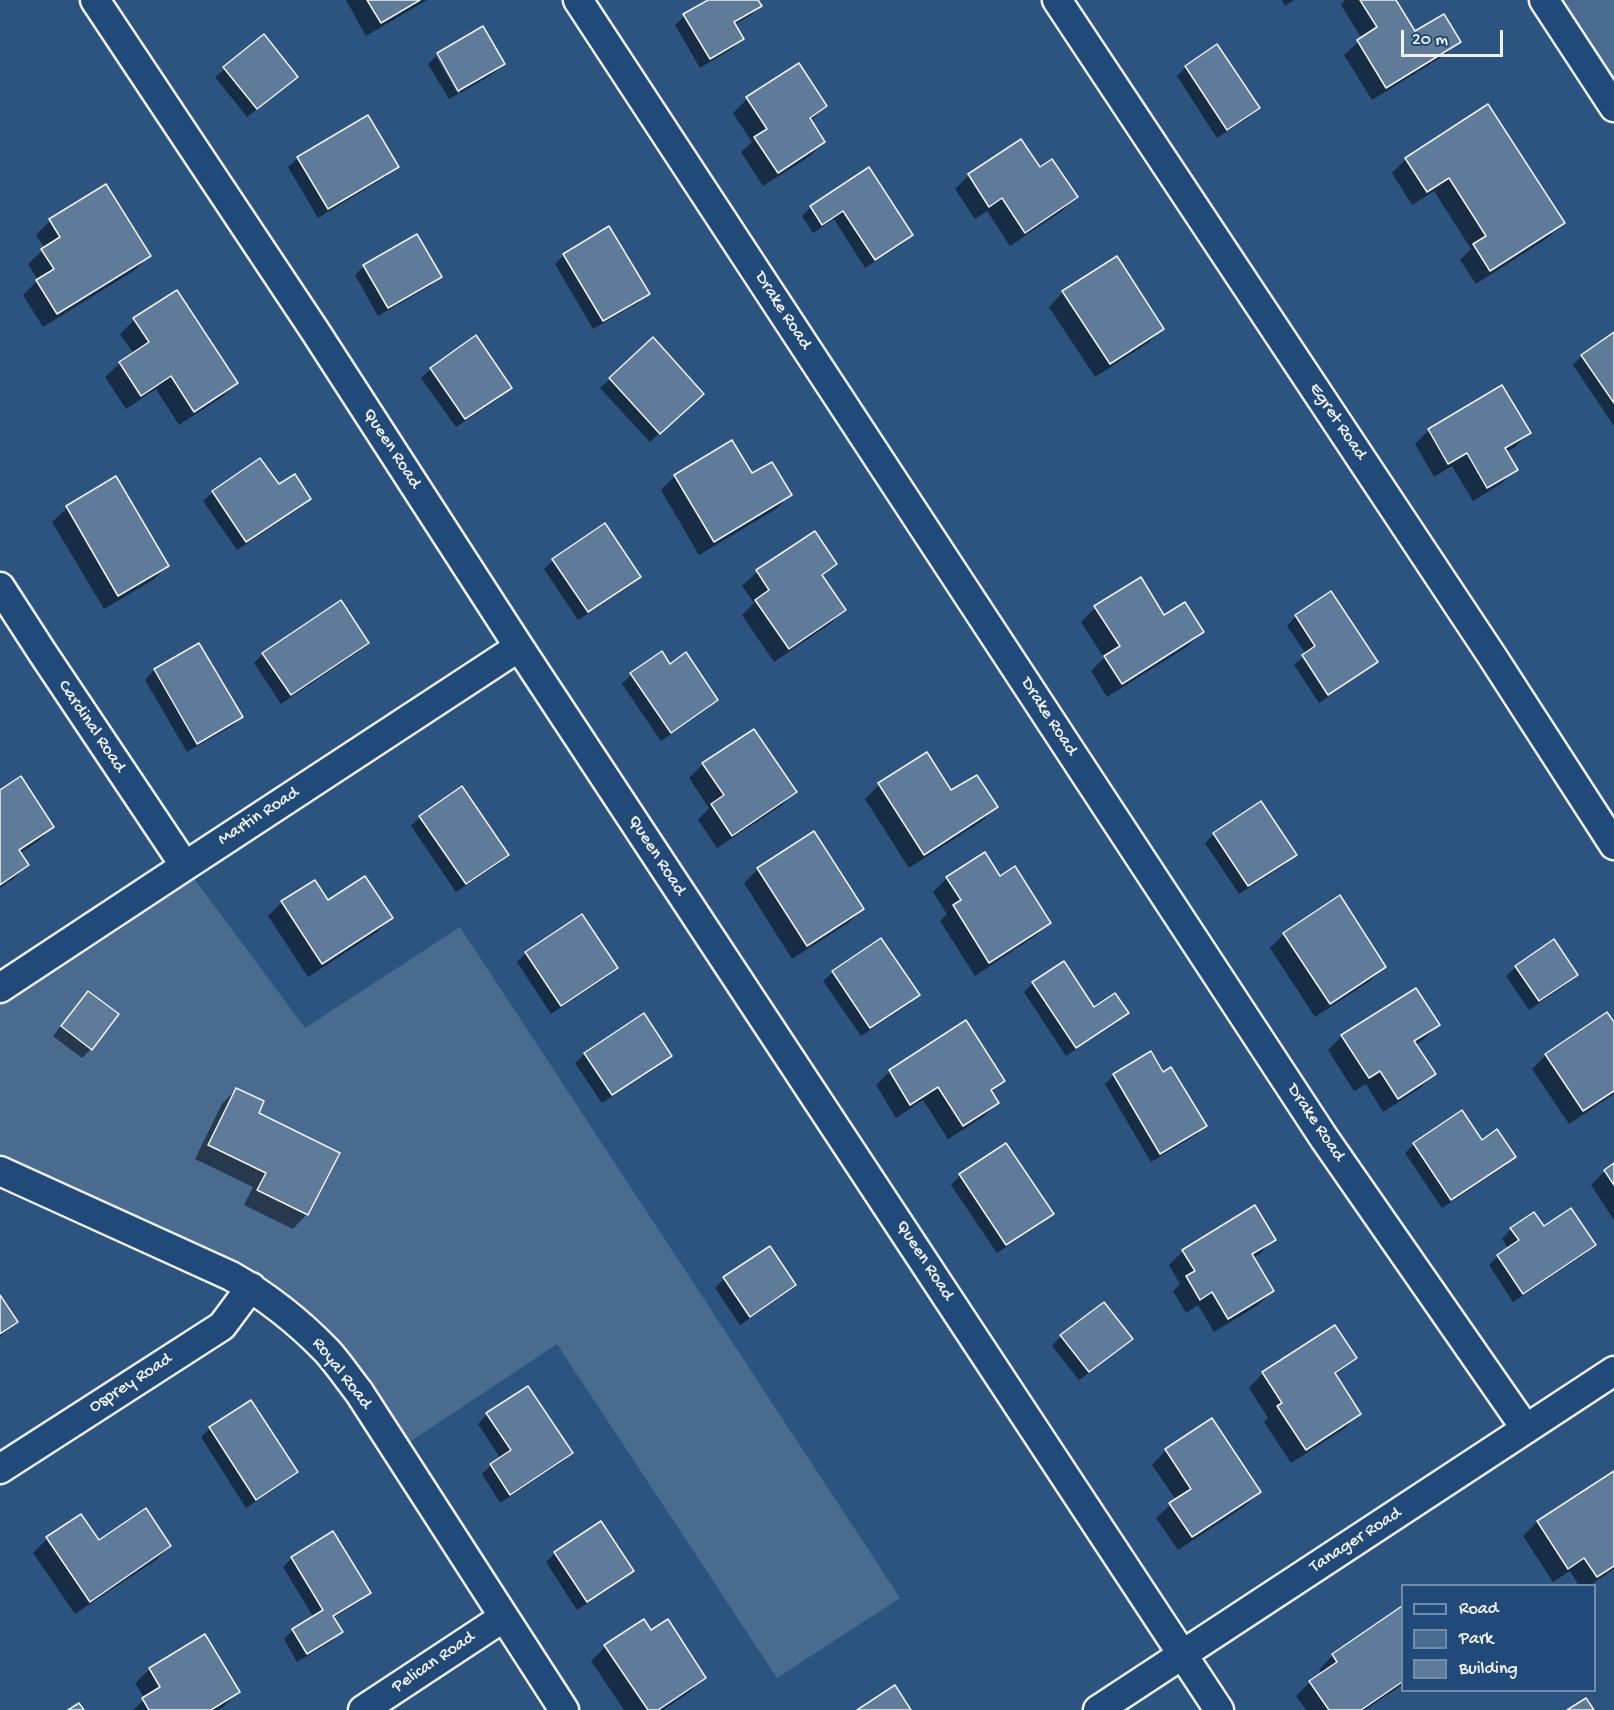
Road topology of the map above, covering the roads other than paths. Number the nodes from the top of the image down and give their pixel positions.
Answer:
1 (95, 0) edge
2 (578, 0) edge
3 (1057, 0) edge
4 (1544, 0) edge
5 (1614, 107) edge
6 (0, 587) edge
7 (519, 647) junction
8 (1614, 845) edge
9 (184, 866) junction
10 (0, 988) edge
11 (0, 1171) edge
12 (250, 1287) junction
13 (1614, 1371) edge
14 (1526, 1429) junction
15 (0, 1469) edge
16 (504, 1617) junction
17 (1182, 1654) junction
18 (363, 1710) edge
19 (564, 1710) edge
20 (1098, 1710) edge
21 (1219, 1710) edge

1 - 7 street, Queen Road
2 - 14 street, Drake Road
3 - 8 street, Egret Road
4 - 5 street
6 - 9 street, Cardinal Road
7 - 9 street, Martin Road
7 - 17 street, Queen Road
9 - 10 street, Martin Road
11 - 12 street, Royal Road
12 - 15 street, Osprey Road
12 - 16 street, Royal Road
13 - 14 street, Tanager Road
14 - 17 street, Tanager Road
16 - 18 street, Pelican Road
16 - 19 street, Royal Road
17 - 20 street, Tanager Road
17 - 21 street, Queen Road

